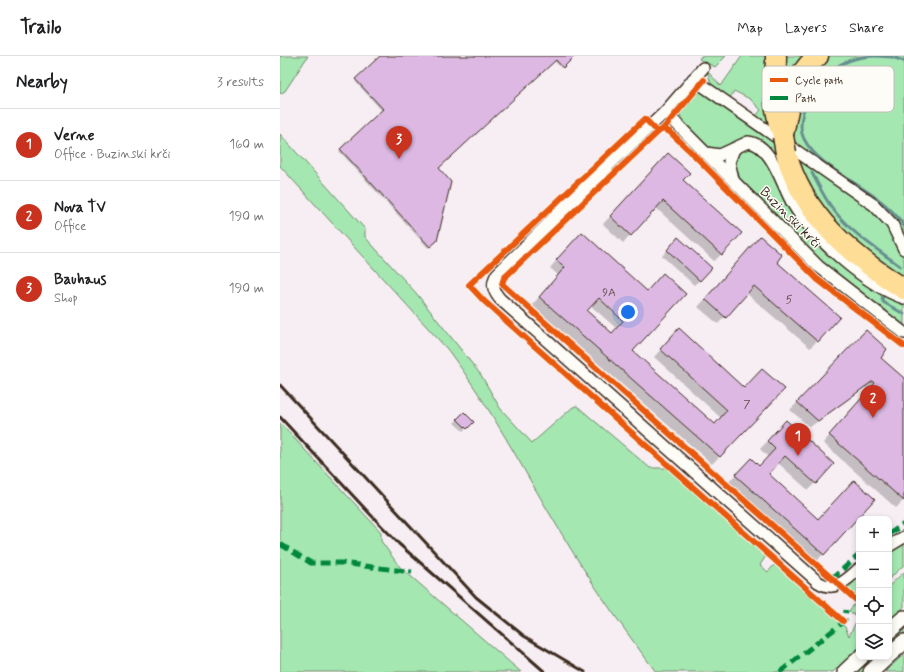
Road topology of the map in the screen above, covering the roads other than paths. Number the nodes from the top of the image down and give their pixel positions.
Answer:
1 (776, 56) edge
2 (818, 56) edge
3 (776, 66) edge
4 (809, 66) edge
5 (703, 68) dead end
6 (694, 79) junction
7 (665, 112) junction
8 (777, 112) edge
9 (789, 112) edge
10 (784, 145) junction
11 (734, 149) junction
12 (705, 152) junction
13 (733, 180) junction
14 (904, 249) edge
15 (904, 289) edge
16 (904, 298) edge
17 (904, 333) edge
18 (904, 537) edge
19 (892, 544) edge
20 (856, 572) edge
21 (904, 618) edge
22 (892, 628) edge
23 (904, 642) edge
24 (892, 652) edge
25 (858, 660) edge
26 (884, 660) edge
27 (844, 672) edge
28 (871, 672) edge

1 - 3 highway
2 - 4 highway
5 - 6 street
6 - 7 street
6 - 14 street
7 - 12 street, Buzinski krči
7 - 20 street
8 - 10 highway
9 - 10 highway
10 - 15 highway
11 - 12 street
11 - 13 street
11 - 16 street
12 - 13 street, Buzinski krči
13 - 17 street, Buzinski krči
18 - 19 street
21 - 22 main road
23 - 24 main road
25 - 27 main road
26 - 28 main road

